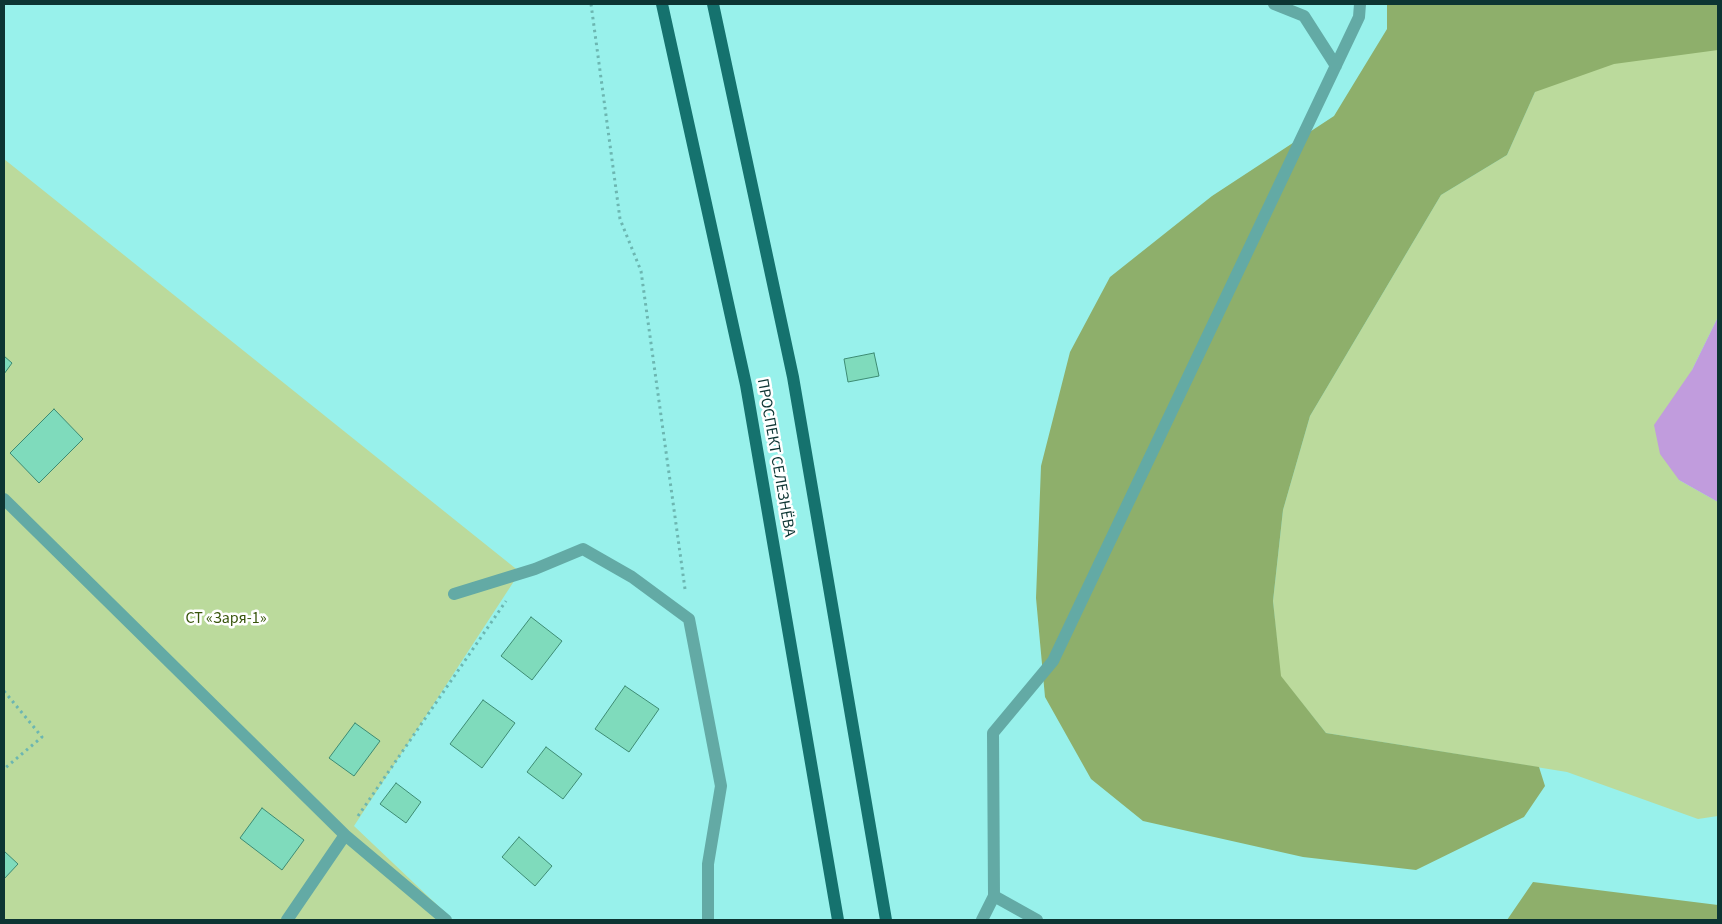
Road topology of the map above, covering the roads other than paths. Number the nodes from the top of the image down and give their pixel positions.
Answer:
1 (662, 4) edge
2 (713, 4) edge
3 (1274, 4) edge
4 (1360, 4) edge
5 (1336, 66) junction
6 (4, 499) edge
7 (454, 594) dead end
8 (345, 835) junction
9 (994, 896) junction
10 (287, 920) edge
11 (446, 920) edge
12 (708, 920) edge
13 (838, 920) edge
14 (886, 920) edge
15 (982, 920) edge
16 (1037, 920) edge

1 - 13 main road, ПРОСПЕКТ СЕЛЕЗНЁВА
2 - 14 main road, ПРОСПЕКТ СЕЛЕЗНЁВА
3 - 5 street
4 - 5 street
5 - 9 street
6 - 8 street
7 - 12 street
8 - 10 street
8 - 11 street
9 - 15 street
9 - 16 street

